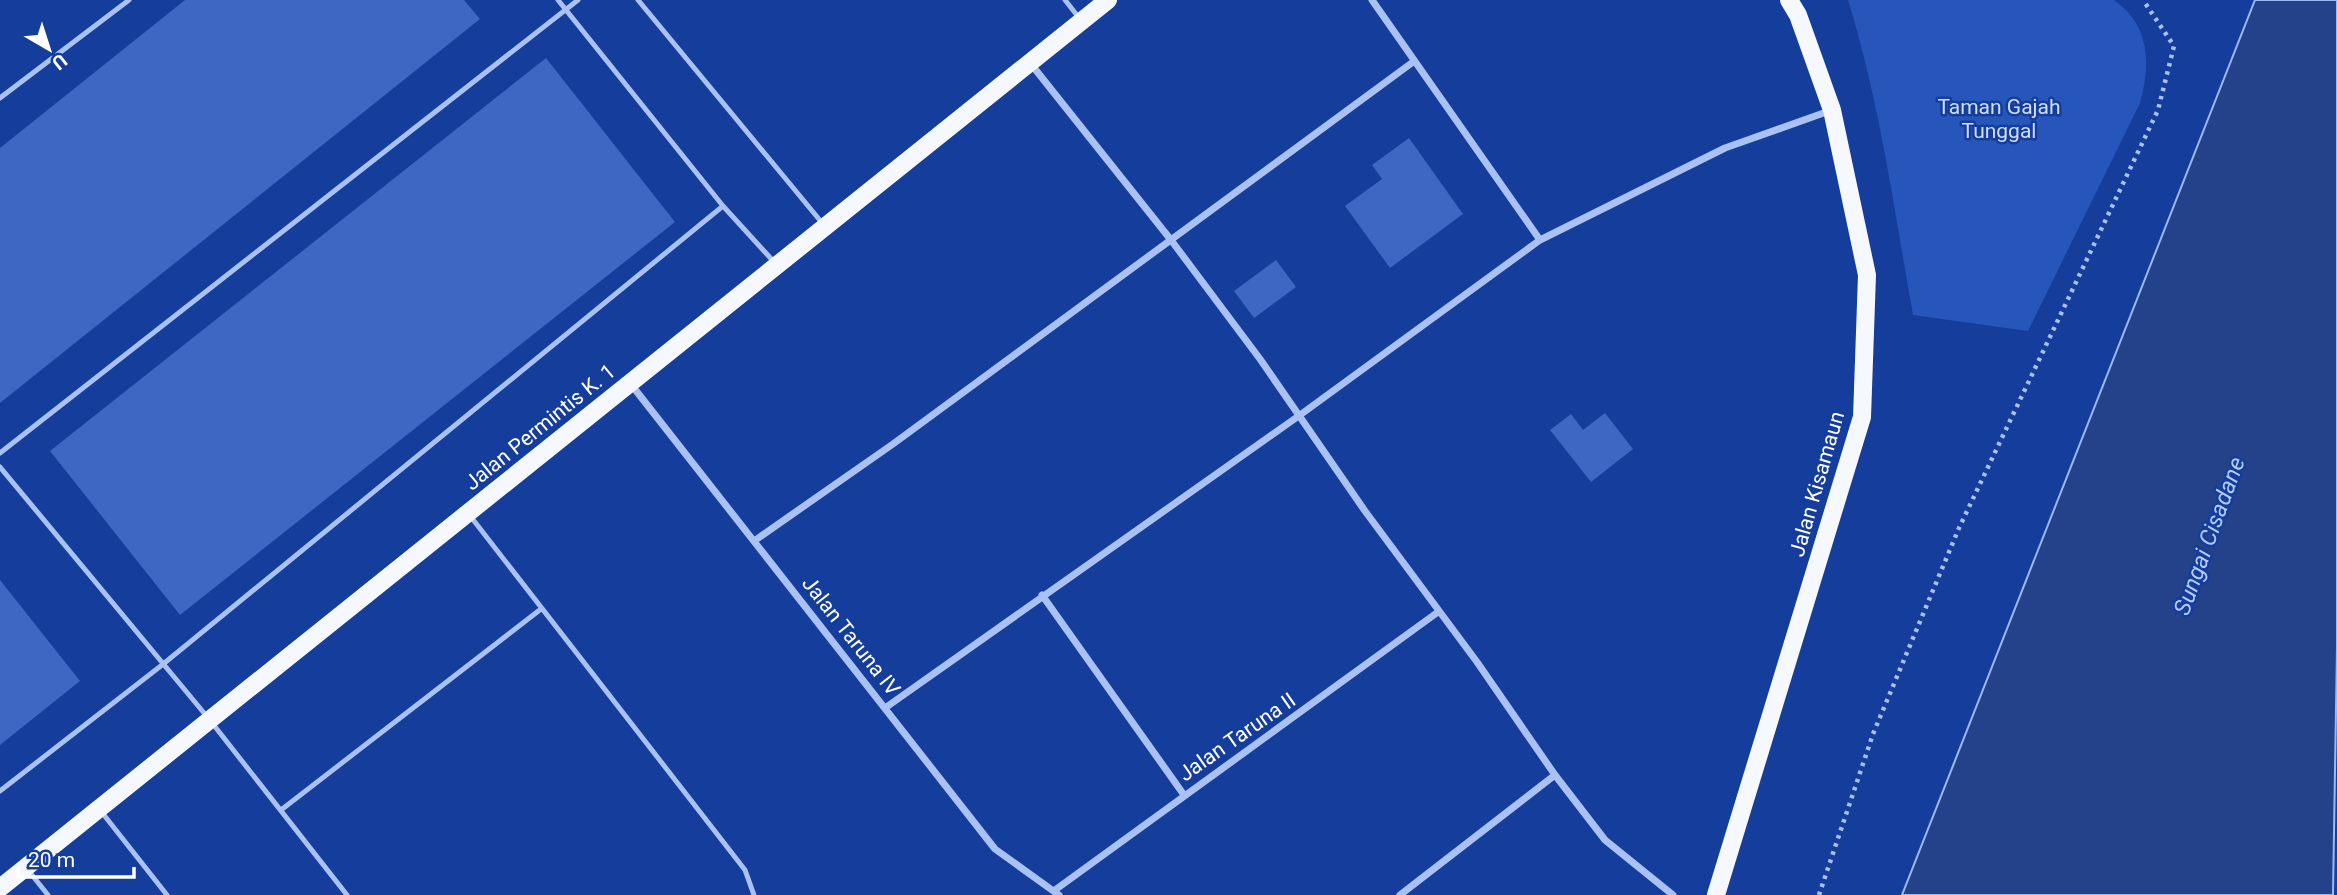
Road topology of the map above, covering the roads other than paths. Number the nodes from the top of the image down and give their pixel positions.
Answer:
1 (129, 0) edge
2 (558, 0) edge
3 (578, 0) edge
4 (638, 0) edge
5 (1065, 0) edge
6 (1108, 0) edge
7 (1372, 0) edge
8 (1789, 0) edge
9 (566, 9) junction
10 (1082, 21) junction
11 (1413, 62) junction
12 (1029, 63) junction
13 (0, 98) edge
14 (1832, 110) junction
15 (723, 206) junction
16 (825, 226) junction
17 (1171, 240) junction
18 (1540, 240) junction
19 (776, 265) junction
20 (630, 383) junction
21 (1300, 415) junction
22 (0, 453) edge
23 (0, 467) edge
24 (469, 514) junction
25 (754, 541) junction
26 (1042, 595) junction
27 (541, 609) junction
28 (1438, 612) junction
29 (162, 665) junction
30 (885, 708) junction
31 (209, 719) junction
32 (1555, 775) junction
33 (0, 792) edge
34 (1184, 795) junction
35 (98, 807) junction
36 (281, 810) junction
37 (26, 867) junction
38 (0, 888) edge
39 (1057, 893) edge
40 (48, 895) edge
41 (167, 895) edge
42 (347, 895) edge
43 (754, 895) edge
44 (1400, 895) edge
45 (1673, 895) edge
46 (1716, 895) edge

1 - 13 lane
2 - 9 lane
3 - 9 lane
4 - 16 lane
5 - 10 lane
6 - 10 main road, Jalan Permintis K. 1
7 - 11 street
8 - 14 main road, Jalan Kisamaun
9 - 15 lane
9 - 22 lane
10 - 12 main road, Jalan Permintis K. 1
11 - 17 street
11 - 18 street
12 - 16 main road, Jalan Permintis K. 1
12 - 17 street
14 - 18 street
14 - 46 main road, Jalan Kisamaun
15 - 19 lane
15 - 29 lane
16 - 19 main road, Jalan Permintis K. 1
17 - 21 street
17 - 25 street
18 - 21 street
19 - 20 main road, Jalan Permintis K. 1
20 - 24 main road, Jalan Permintis K. 1
20 - 25 street, Jalan Taruna IV
21 - 26 street
21 - 28 street
23 - 29 lane
24 - 27 lane
24 - 31 main road, Jalan Permintis K. 1
25 - 30 street, Jalan Taruna IV
26 - 30 street
26 - 34 street
27 - 36 lane
27 - 43 lane
28 - 32 street
28 - 34 street, Jalan Taruna II
29 - 31 lane
29 - 33 lane
30 - 39 street, Jalan Taruna IV
31 - 35 main road, Jalan Permintis K. 1
31 - 36 lane
32 - 44 street
32 - 45 street
34 - 39 street, Jalan Taruna II
35 - 37 main road, Jalan Permintis K. 1
35 - 41 lane
36 - 42 lane
37 - 38 main road, Jalan Permintis K. 1
37 - 40 lane

